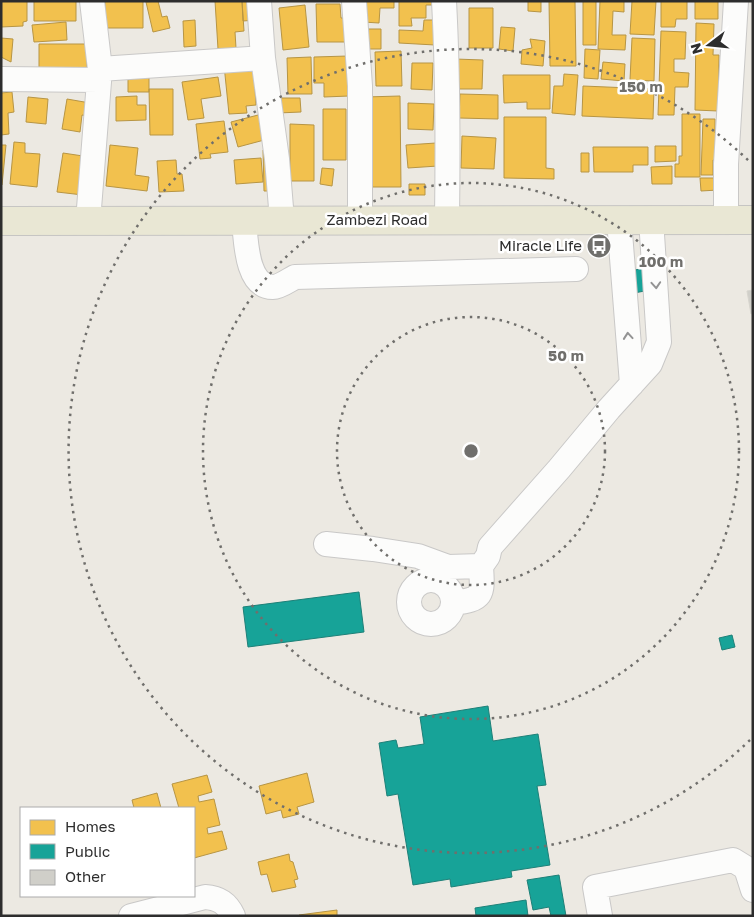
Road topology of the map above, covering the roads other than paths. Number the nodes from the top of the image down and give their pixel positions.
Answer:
1 (92, 1) edge
2 (259, 1) edge
3 (354, 1) edge
4 (444, 1) edge
5 (736, 1) edge
6 (263, 58) junction
7 (100, 74) junction
8 (1, 79) edge
9 (651, 219) junction
10 (282, 220) junction
11 (360, 220) junction
12 (447, 220) junction
13 (619, 220) junction
14 (726, 220) junction
15 (753, 220) edge
16 (1, 221) edge
17 (244, 221) junction
18 (88, 222) junction
19 (576, 269) dead end
20 (632, 384) junction
21 (326, 544) dead end
22 (481, 566) junction
23 (453, 603) dead end
24 (753, 890) edge
25 (131, 916) edge
26 (233, 916) edge
27 (600, 916) edge

1 - 7 street
2 - 6 street
3 - 11 street
4 - 12 street
5 - 14 street
6 - 7 street
6 - 10 street
7 - 8 street
7 - 18 street
9 - 13 main road, Zambezi Road
9 - 14 main road, Zambezi Road
9 -> 20 street
10 - 11 main road, Zambezi Road
10 - 17 main road, Zambezi Road
11 - 12 main road, Zambezi Road
12 - 13 main road, Zambezi Road
20 -> 13 street
14 - 15 main road, Zambezi Road
16 - 18 main road, Zambezi Road
17 - 18 main road, Zambezi Road
17 - 19 street
20 - 22 street
21 - 22 street
22 - 23 street
24 - 27 street
25 - 26 street

